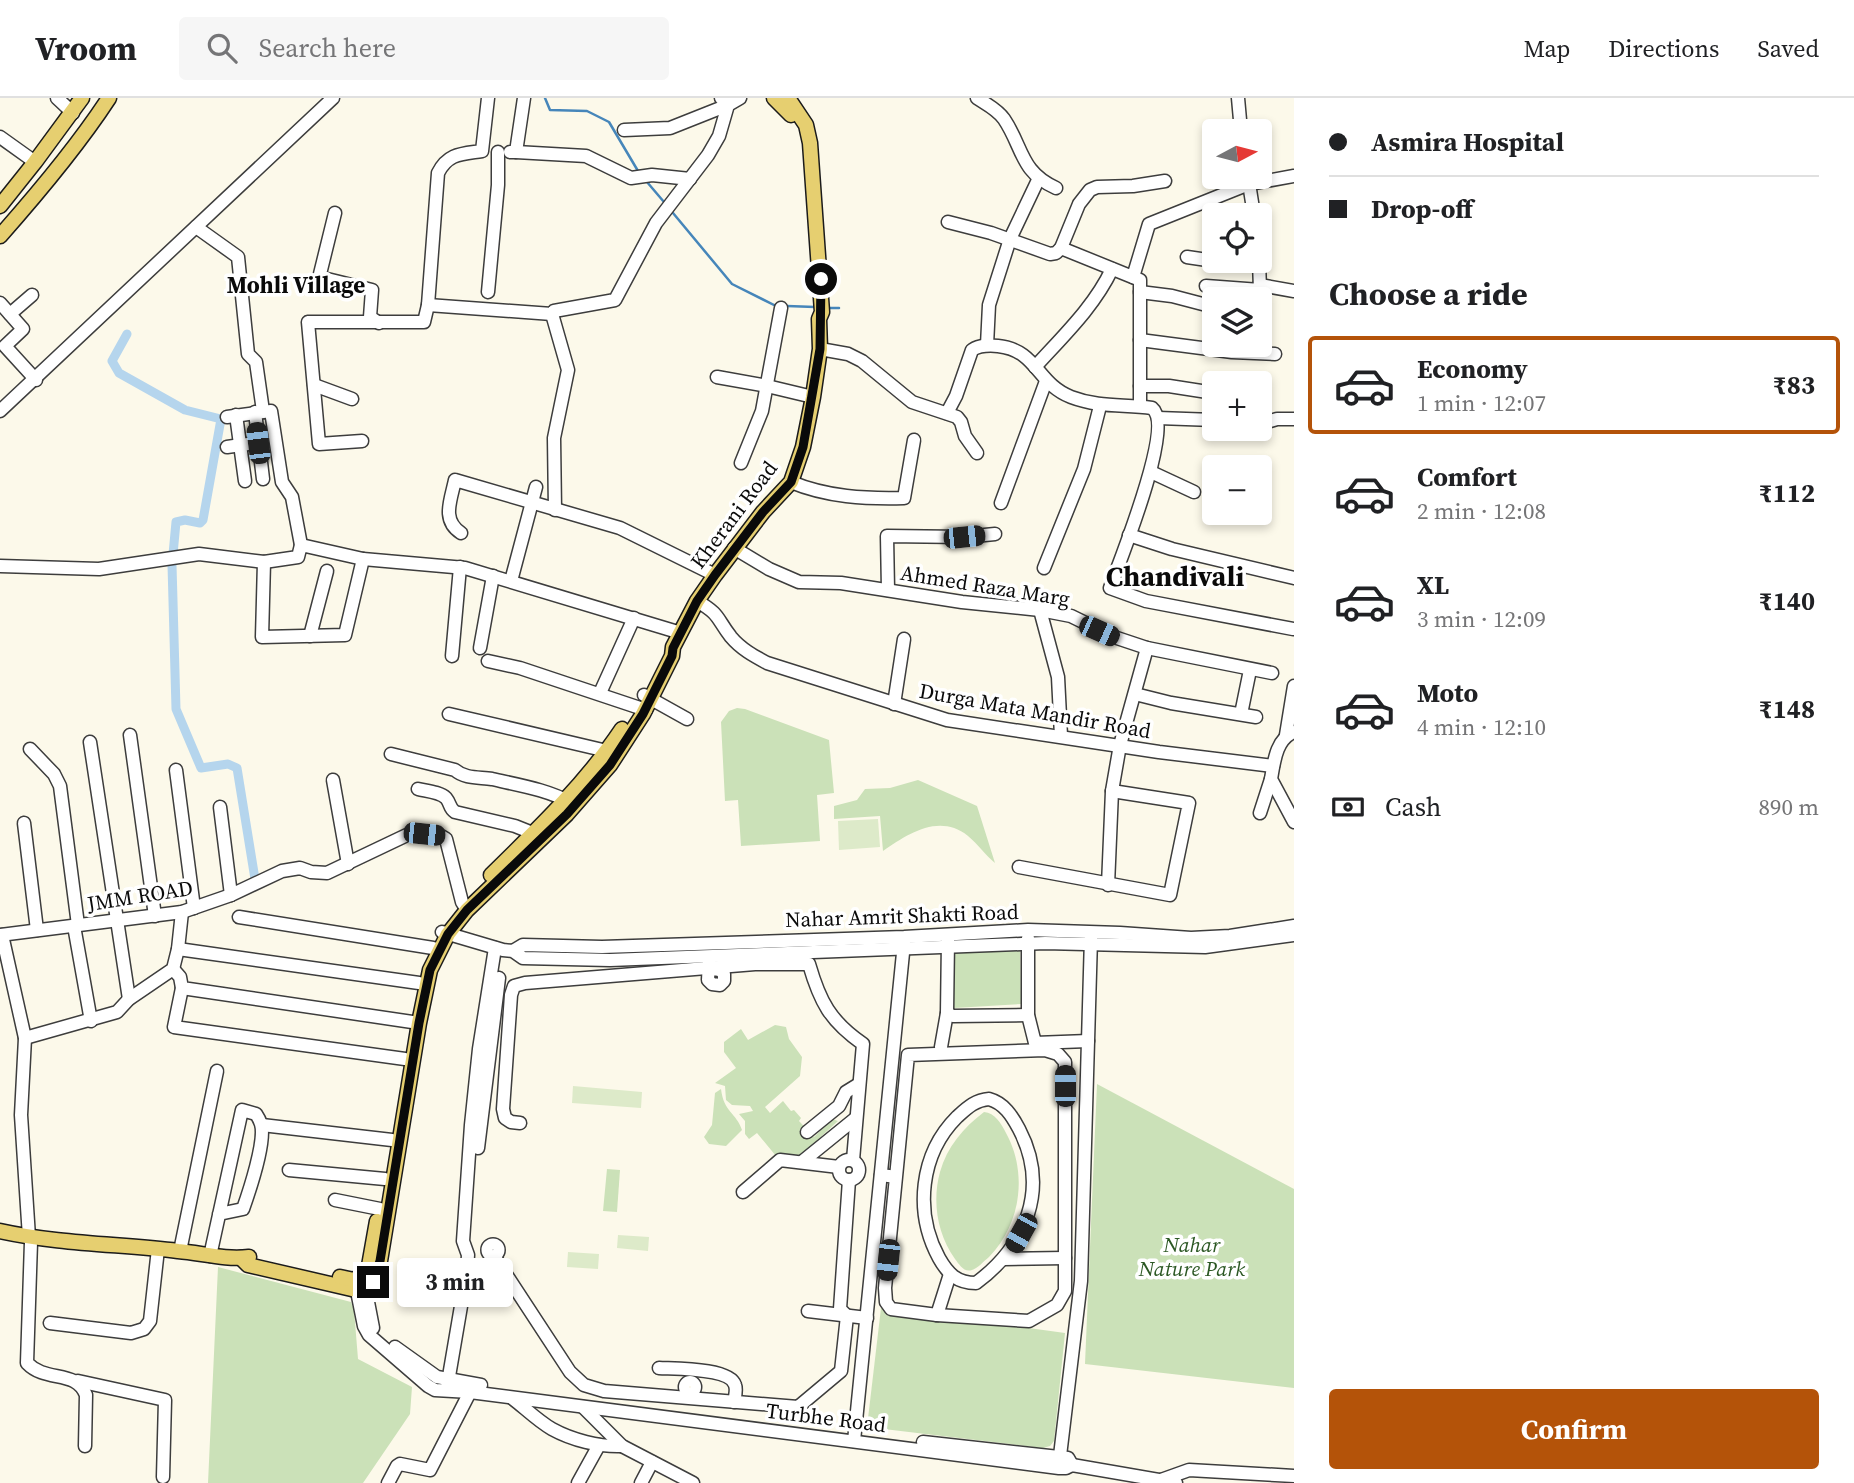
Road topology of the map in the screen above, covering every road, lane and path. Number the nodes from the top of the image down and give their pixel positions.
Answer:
1 (57, 98) edge
2 (82, 98) edge
3 (108, 98) edge
4 (333, 98) edge
5 (488, 98) edge
6 (524, 98) edge
7 (740, 98) edge
8 (774, 98) edge
9 (788, 98) edge
10 (977, 98) edge
11 (1238, 98) edge
12 (724, 102) edge
13 (73, 113) junction
14 (1240, 119) edge
15 (624, 130) dead end
16 (0, 137) edge
17 (482, 152) junction
18 (498, 152) junction
19 (516, 152) junction
20 (36, 162) junction
21 (1294, 176) edge
22 (1272, 178) edge
23 (690, 179) junction
24 (1038, 180) junction
25 (1165, 181) dead end
26 (1056, 188) dead end
27 (1228, 189) edge
28 (0, 206) edge
29 (335, 213) dead end
30 (948, 222) dead end
31 (196, 228) junction
32 (0, 236) edge
33 (1010, 239) junction
34 (1061, 248) junction
35 (1187, 257) dead end
36 (1202, 259) edge
37 (1112, 269) junction
38 (1260, 273) edge
39 (1133, 277) junction
40 (1260, 285) junction
41 (1206, 286) dead end
42 (1294, 291) edge
43 (488, 292) dead end
44 (1140, 292) junction
45 (32, 295) dead end
46 (1202, 304) edge
47 (428, 305) junction
48 (781, 308) dead end
49 (4, 310) edge
50 (818, 310) junction
51 (552, 314) junction
52 (379, 323) junction
53 (1140, 340) junction
54 (987, 345) junction
55 (820, 349) junction
56 (1275, 354) dead end
57 (1035, 367) junction
58 (717, 377) dead end
59 (36, 380) junction
60 (1046, 381) junction
61 (314, 386) junction
62 (767, 386) junction
63 (1140, 386) junction
64 (1202, 391) edge
65 (813, 397) junction
66 (352, 399) dead end
67 (1100, 406) junction
68 (1140, 406) junction
69 (0, 411) edge
70 (259, 412) junction
71 (947, 412) junction
72 (1158, 418) junction
73 (1294, 419) edge
74 (1202, 420) edge
75 (1272, 420) edge
76 (914, 440) dead end
77 (277, 441) junction
78 (362, 441) dead end
79 (258, 443) junction
80 (234, 446) junction
81 (977, 453) dead end
82 (741, 463) dead end
83 (1151, 472) junction
84 (281, 477) junction
85 (263, 479) junction
86 (791, 482) junction
87 (536, 487) dead end
88 (1195, 492) dead end
89 (1001, 503) dead end
90 (532, 504) junction
91 (555, 510) junction
92 (461, 533) dead end
93 (995, 534) dead end
94 (1129, 535) junction
95 (301, 545) junction
96 (734, 548) junction
97 (363, 559) junction
98 (264, 562) junction
99 (0, 566) edge
100 (1044, 568) dead end
101 (327, 571) dead end
102 (456, 571) junction
103 (477, 575) dead end
104 (715, 575) junction
105 (493, 576) junction
106 (1294, 578) edge
107 (511, 581) junction
108 (888, 590) junction
109 (697, 601) junction
110 (1040, 610) junction
111 (635, 618) junction
112 (1293, 629) edge
113 (681, 634) junction
114 (310, 636) junction
115 (904, 639) dead end
116 (480, 648) dead end
117 (1147, 648) junction
118 (452, 656) dead end
119 (488, 661) dead end
120 (1250, 670) junction
121 (1272, 673) dead end
122 (1294, 686) edge
123 (600, 693) junction
124 (1135, 694) junction
125 (644, 702) junction
126 (894, 704) junction
127 (449, 714) dead end
128 (1241, 714) junction
129 (1256, 717) dead end
130 (687, 719) dead end
131 (1290, 734) edge
132 (130, 735) dead end
133 (1061, 736) junction
134 (90, 742) dead end
135 (1121, 745) junction
136 (30, 749) dead end
137 (607, 751) junction
138 (391, 754) dead end
139 (176, 770) dead end
140 (1272, 772) junction
141 (333, 780) dead end
142 (418, 789) dead end
143 (1112, 791) junction
144 (570, 803) junction
145 (220, 807) dead end
146 (1260, 813) dead end
147 (1294, 822) edge
148 (24, 823) dead end
149 (538, 835) junction
150 (348, 864) junction
151 (1019, 867) dead end
152 (1108, 885) junction
153 (231, 895) junction
154 (464, 906) junction
155 (188, 910) junction
156 (155, 916) junction
157 (239, 917) dead end
158 (117, 920) junction
159 (76, 925) junction
160 (1294, 926) edge
161 (37, 930) junction
162 (445, 933) junction
163 (1, 935) edge
164 (1294, 935) edge
165 (1028, 937) junction
166 (1091, 939) junction
167 (948, 941) junction
168 (904, 943) junction
169 (433, 948) junction
170 (178, 949) junction
171 (504, 950) junction
172 (712, 961) junction
173 (173, 969) junction
174 (419, 984) junction
175 (182, 988) junction
176 (129, 999) junction
177 (947, 1013) junction
178 (1028, 1015) junction
179 (91, 1021) junction
180 (415, 1022) junction
181 (26, 1038) junction
182 (1088, 1041) junction
183 (1035, 1043) junction
184 (941, 1047) junction
185 (904, 1049) dead end
186 (485, 1056) junction
187 (507, 1057) junction
188 (405, 1059) junction
189 (217, 1071) dead end
190 (859, 1084) junction
191 (856, 1118) junction
192 (520, 1123) dead end
193 (262, 1125) junction
194 (807, 1132) dead end
195 (392, 1140) junction
196 (803, 1161) junction
197 (855, 1162) junction
198 (839, 1167) junction
199 (289, 1170) dead end
200 (881, 1175) junction
201 (896, 1177) junction
202 (385, 1179) junction
203 (852, 1179) junction
204 (1084, 1185) junction
205 (1065, 1186) junction
206 (743, 1192) dead end
207 (335, 1200) dead end
208 (380, 1209) junction
209 (219, 1213) junction
210 (0, 1231) edge
211 (29, 1237) junction
212 (158, 1249) junction
213 (468, 1249) junction
214 (180, 1251) junction
215 (211, 1256) junction
216 (1065, 1258) junction
217 (1004, 1259) junction
218 (950, 1274) junction
219 (361, 1282) junction
220 (808, 1311) dead end
221 (937, 1315) junction
222 (847, 1316) junction
223 (867, 1318) junction
224 (50, 1323) dead end
225 (659, 1368) dead end
226 (78, 1381) junction
227 (447, 1385) junction
228 (470, 1392) junction
229 (689, 1395) junction
230 (512, 1398) junction
231 (734, 1402) junction
232 (583, 1407) junction
233 (687, 1416) junction
234 (855, 1437) junction
235 (599, 1445) junction
236 (85, 1446) dead end
237 (622, 1446) junction
238 (652, 1462) junction
239 (1064, 1463) junction
240 (1294, 1476) edge
241 (163, 1477) dead end
242 (1157, 1482) edge
243 (388, 1483) edge
244 (578, 1483) edge
245 (641, 1483) edge
246 (693, 1483) edge
247 (1176, 1483) edge

1 - 13 street
2 - 13 main road
3 - 32 main road
4 - 31 street
5 - 17 street
6 - 19 street
7 - 12 street
8 - 50 main road, Kherani Road
9 - 50 main road, Kherani Road
10 - 24 street
11 - 14 street
12 - 15 street
12 - 23 street
13 - 20 main road
16 - 20 street
17 - 18 street
17 - 47 street
18 - 19 street
18 - 43 street
19 - 23 street
20 - 28 main road
21 - 22 street
23 - 51 street
24 - 26 street
24 - 33 street
25 - 34 street
27 - 39 street
29 - 52 street
30 - 33 street
31 - 59 street
31 - 70 street
33 - 34 street
33 - 54 street
34 - 37 street
35 - 36 street
37 - 39 street
37 - 57 street
38 - 40 street
39 - 44 street
40 - 41 street
40 - 42 street
44 - 46 street
44 - 53 street
45 - 49 street
47 - 51 street
47 - 52 street
48 - 62 street
49 - 59 street
50 - 55 main road, Kherani Road
51 - 91 street
52 - 61 street
53 - 56 street
53 - 63 street
54 - 57 street
54 - 71 street
55 - 65 main road, Kherani Road
55 - 71 street
57 - 60 street
58 - 62 street
59 - 69 street
60 - 67 street
60 - 89 street
61 - 66 street
61 - 78 street
62 - 65 street
62 - 82 street
63 - 64 street
63 - 68 street
65 - 86 main road, Kherani Road
67 - 68 street
67 - 100 street
68 - 72 street
70 - 77 street
70 - 79 street
70 - 80 street
71 - 81 street
72 - 74 street
72 - 83 street
73 - 75 street
76 - 86 street
77 - 79 street
77 - 84 street
79 - 80 street
79 - 85 street
80 - 85 street
83 - 88 street
83 - 94 street
84 - 85 street
84 - 95 street
86 - 96 main road, Kherani Road
87 - 90 street
90 - 91 street
90 - 92 street
90 - 107 street
91 - 104 street
93 - 108 street
94 - 106 street
94 - 112 street
95 - 97 street
95 - 98 street
96 - 104 main road, Kherani Road
96 - 108 street, Ahmed Raza Marg
97 - 102 street
97 - 114 street
98 - 99 street
98 - 114 street
101 - 114 street
102 - 103 street
102 - 105 street
102 - 118 street
104 - 109 main road, Kherani Road
105 - 107 street
105 - 116 street
107 - 111 street
108 - 110 street, Ahmed Raza Marg
109 - 113 main road, Kherani Road
109 - 126 street, Durga Mata Mandir Road
110 - 117 street, Ahmed Raza Marg
110 - 133 street
111 - 113 street
111 - 123 street
113 - 125 main road, Kherani Road
115 - 126 street
117 - 120 street, Ahmed Raza Marg
117 - 124 street
119 - 123 street
120 - 121 street, Ahmed Raza Marg
120 - 128 street
122 - 131 street
123 - 125 street
124 - 128 street
124 - 135 street
125 - 130 street
125 - 137 main road, Kherani Road
125 - 144 main road, Kherani Road
126 - 133 street, Durga Mata Mandir Road
127 - 137 street
128 - 129 street
131 - 140 street
132 - 156 street
133 - 135 street, Durga Mata Mandir Road
134 - 158 street
135 - 140 street, Durga Mata Mandir Road
135 - 143 street
136 - 159 street
137 - 144 main road, Kherani Road
138 - 144 street
139 - 155 street
140 - 146 street
140 - 147 street
141 - 150 street
142 - 149 street
143 - 152 street
143 - 152 street
144 - 149 main road, Kherani Road
145 - 153 street
148 - 161 street
149 - 154 main road, Kherani Road
150 - 153 street, JMM ROAD
150 - 154 street, JMM ROAD
151 - 152 street
153 - 155 street, JMM ROAD
154 - 162 main road, Kherani Road
155 - 156 street, JMM ROAD
155 - 170 street
156 - 158 street, JMM ROAD
157 - 169 street
158 - 159 street, JMM ROAD
158 - 176 street
159 - 161 street, JMM ROAD
159 - 179 street
160 - 166 street, Nahar Amrit Shakti Road
161 - 163 street, JMM ROAD
162 - 169 main road
162 - 171 street, Nahar Amrit Shakti Road
162 - 180 main road
163 - 181 street
164 - 166 street, Nahar Amrit Shakti Road
165 - 166 street, Nahar Amrit Shakti Road
165 - 167 street, Nahar Amrit Shakti Road
165 - 178 street
166 - 182 street
167 - 168 street, Nahar Amrit Shakti Road
167 - 177 street
168 - 172 street, Nahar Amrit Shakti Road
168 - 172 street, Nahar Amrit Shakti Road
168 - 200 street
169 - 174 main road
170 - 173 street
170 - 174 street
171 - 172 street, Nahar Amrit Shakti Road
171 - 186 street
172 - 187 street
172 - 190 street
173 - 175 street
173 - 176 street
174 - 180 main road
175 - 180 street
175 - 188 street
176 - 179 street
177 - 178 street
177 - 184 street
178 - 183 street
179 - 181 street
180 - 188 main road
180 - 219 main road
181 - 211 street
182 - 183 street
182 - 204 street
183 - 184 street
184 - 185 street
186 - 187 street
186 - 213 street
187 - 192 street
188 - 195 main road
189 - 214 street
190 - 191 street
190 - 194 street
191 - 196 street
191 - 197 street
193 - 195 street
193 - 209 street
193 - 209 street
195 - 202 main road
196 - 198 street
196 - 206 street
197 - 198 street
197 - 200 street
197 - 203 street
198 - 203 street
199 - 202 street
200 - 201 street
200 - 203 street
200 - 223 street
201 - 205 street
201 - 221 street
202 - 208 main road
203 - 222 street
204 - 205 street
204 - 239 street
205 - 216 street
207 - 208 street
208 - 219 main road
209 - 215 street
210 - 211 main road
211 - 212 main road
211 - 226 street
212 - 214 main road
212 - 224 street
213 - 227 street
213 - 229 street
214 - 215 main road
215 - 219 main road
216 - 217 street
216 - 221 street
217 - 218 street
217 - 218 street
218 - 221 street
219 - 227 street
220 - 222 street
222 - 223 street
222 - 231 street
223 - 234 street
225 - 231 street
226 - 236 street
226 - 241 street
227 - 228 street
227 - 233 street
228 - 230 street
228 - 243 street
229 - 231 street
229 - 233 street
230 - 232 street
230 - 235 street
232 - 233 street
232 - 237 street
233 - 234 street
234 - 239 street
235 - 237 street
235 - 244 street
237 - 238 street
238 - 245 street
238 - 246 street
239 - 242 street
240 - 242 street
242 - 247 street

